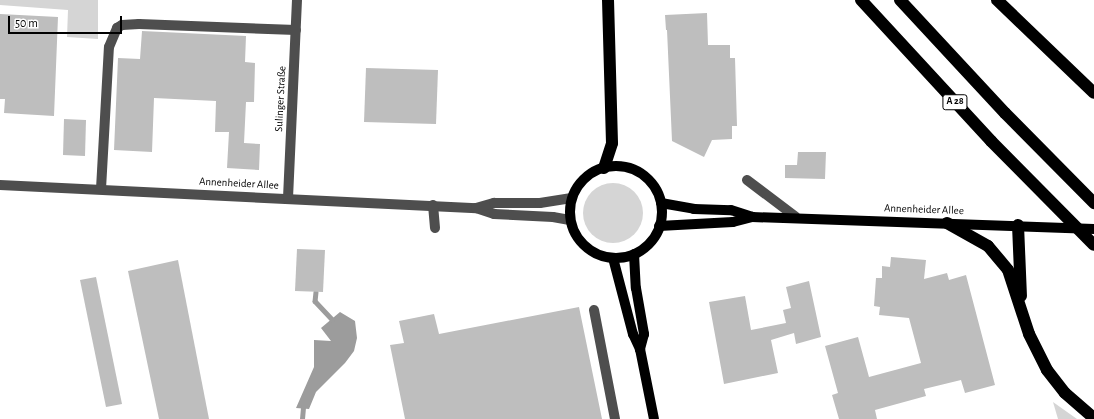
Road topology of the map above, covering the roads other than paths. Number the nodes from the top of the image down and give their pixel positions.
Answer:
1 (297, 0) edge
2 (608, 0) edge
3 (861, 0) edge
4 (900, 0) edge
5 (997, 0) edge
6 (296, 30) junction
7 (1094, 93) edge
8 (604, 168) junction
9 (746, 180) dead end
10 (0, 185) edge
11 (101, 189) junction
12 (288, 198) junction
13 (572, 198) junction
14 (1093, 202) edge
15 (661, 203) junction
16 (433, 206) junction
17 (476, 208) junction
18 (752, 217) junction
19 (796, 218) junction
20 (570, 220) junction
21 (947, 223) junction
22 (1018, 225) junction
23 (659, 226) junction
24 (435, 228) dead end
25 (1094, 229) edge
26 (1094, 245) edge
27 (634, 254) junction
28 (613, 258) junction
29 (1021, 306) junction
30 (594, 310) dead end
31 (640, 349) junction
32 (1094, 418) edge
33 (615, 419) edge
34 (654, 419) edge

1 - 6 street, Sulinger Straße
2 - 8 highway
3 - 26 highway, A 28
4 - 14 highway, A 28
5 - 7 highway
6 - 11 street
6 - 12 street, Sulinger Straße
8 - 13 main road
8 - 15 main road
9 - 19 street
10 - 11 street, Annenheider Allee
11 - 12 street, Annenheider Allee
12 - 16 street, Annenheider Allee
13 - 17 street, Annenheider Allee
13 - 20 main road
15 - 18 main road, Annenheider Allee
15 - 23 main road
16 - 17 street, Annenheider Allee
16 - 24 street
17 - 20 street, Annenheider Allee
18 - 19 main road, Annenheider Allee
18 - 23 main road, Annenheider Allee
19 - 21 main road, Annenheider Allee
20 - 28 main road
21 - 22 main road, Annenheider Allee
21 - 29 highway
22 - 25 main road, Annenheider Allee
22 - 29 highway
23 - 27 main road
27 - 28 main road
27 - 31 main road
28 - 31 main road
29 - 32 highway
30 - 33 street
31 - 34 main road

